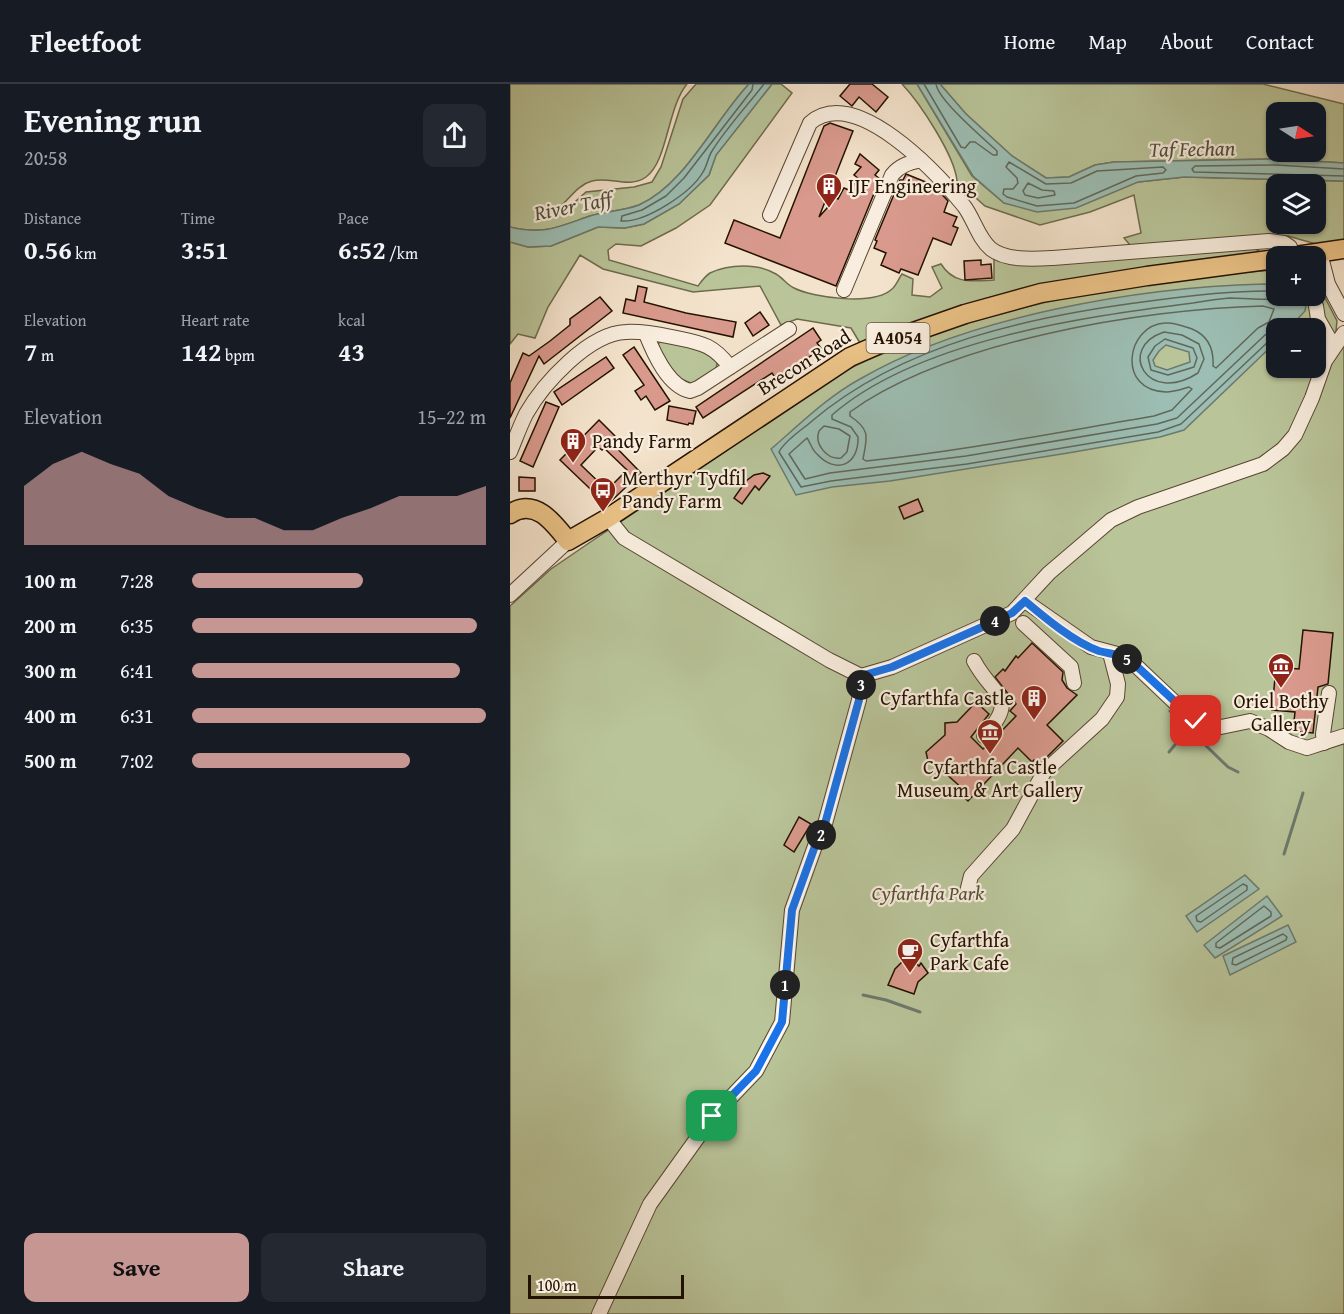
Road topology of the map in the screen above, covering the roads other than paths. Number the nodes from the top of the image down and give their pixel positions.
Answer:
1 (921, 160) junction
2 (771, 214) dead end
3 (1288, 246) edge
4 (1344, 249) edge
5 (1326, 252) edge
6 (1266, 260) edge
7 (1326, 276) edge
8 (844, 290) dead end
9 (1316, 306) dead end
10 (1344, 314) edge
11 (789, 329) dead end
12 (1344, 333) edge
13 (646, 334) junction
14 (1334, 347) junction
15 (730, 367) junction
16 (510, 452) edge
17 (511, 510) edge
18 (608, 518) junction
19 (568, 541) junction
20 (510, 595) edge
21 (1025, 601) junction
22 (1023, 623) dead end
23 (1110, 652) junction
24 (974, 661) dead end
25 (861, 676) junction
26 (1074, 683) dead end
27 (1329, 693) dead end
28 (984, 736) dead end
29 (1344, 736) edge
30 (1324, 743) junction
31 (967, 892) dead end
32 (599, 1314) edge

1 - 2 street
1 - 3 street
1 - 8 street
4 - 5 main road
6 - 18 main road, Brecon Road / A4054
7 - 10 street
9 - 14 street
11 - 15 street
12 - 14 street
13 - 15 street
13 - 15 street
13 - 16 street
14 - 21 street
17 - 19 main road
18 - 19 main road, Brecon Road / A4054
18 - 25 street
19 - 20 street, Brecon Road
21 - 23 street
21 - 25 street
22 - 26 street
23 - 30 street
23 - 31 street
24 - 28 street
25 - 32 street
27 - 30 street
29 - 30 street

